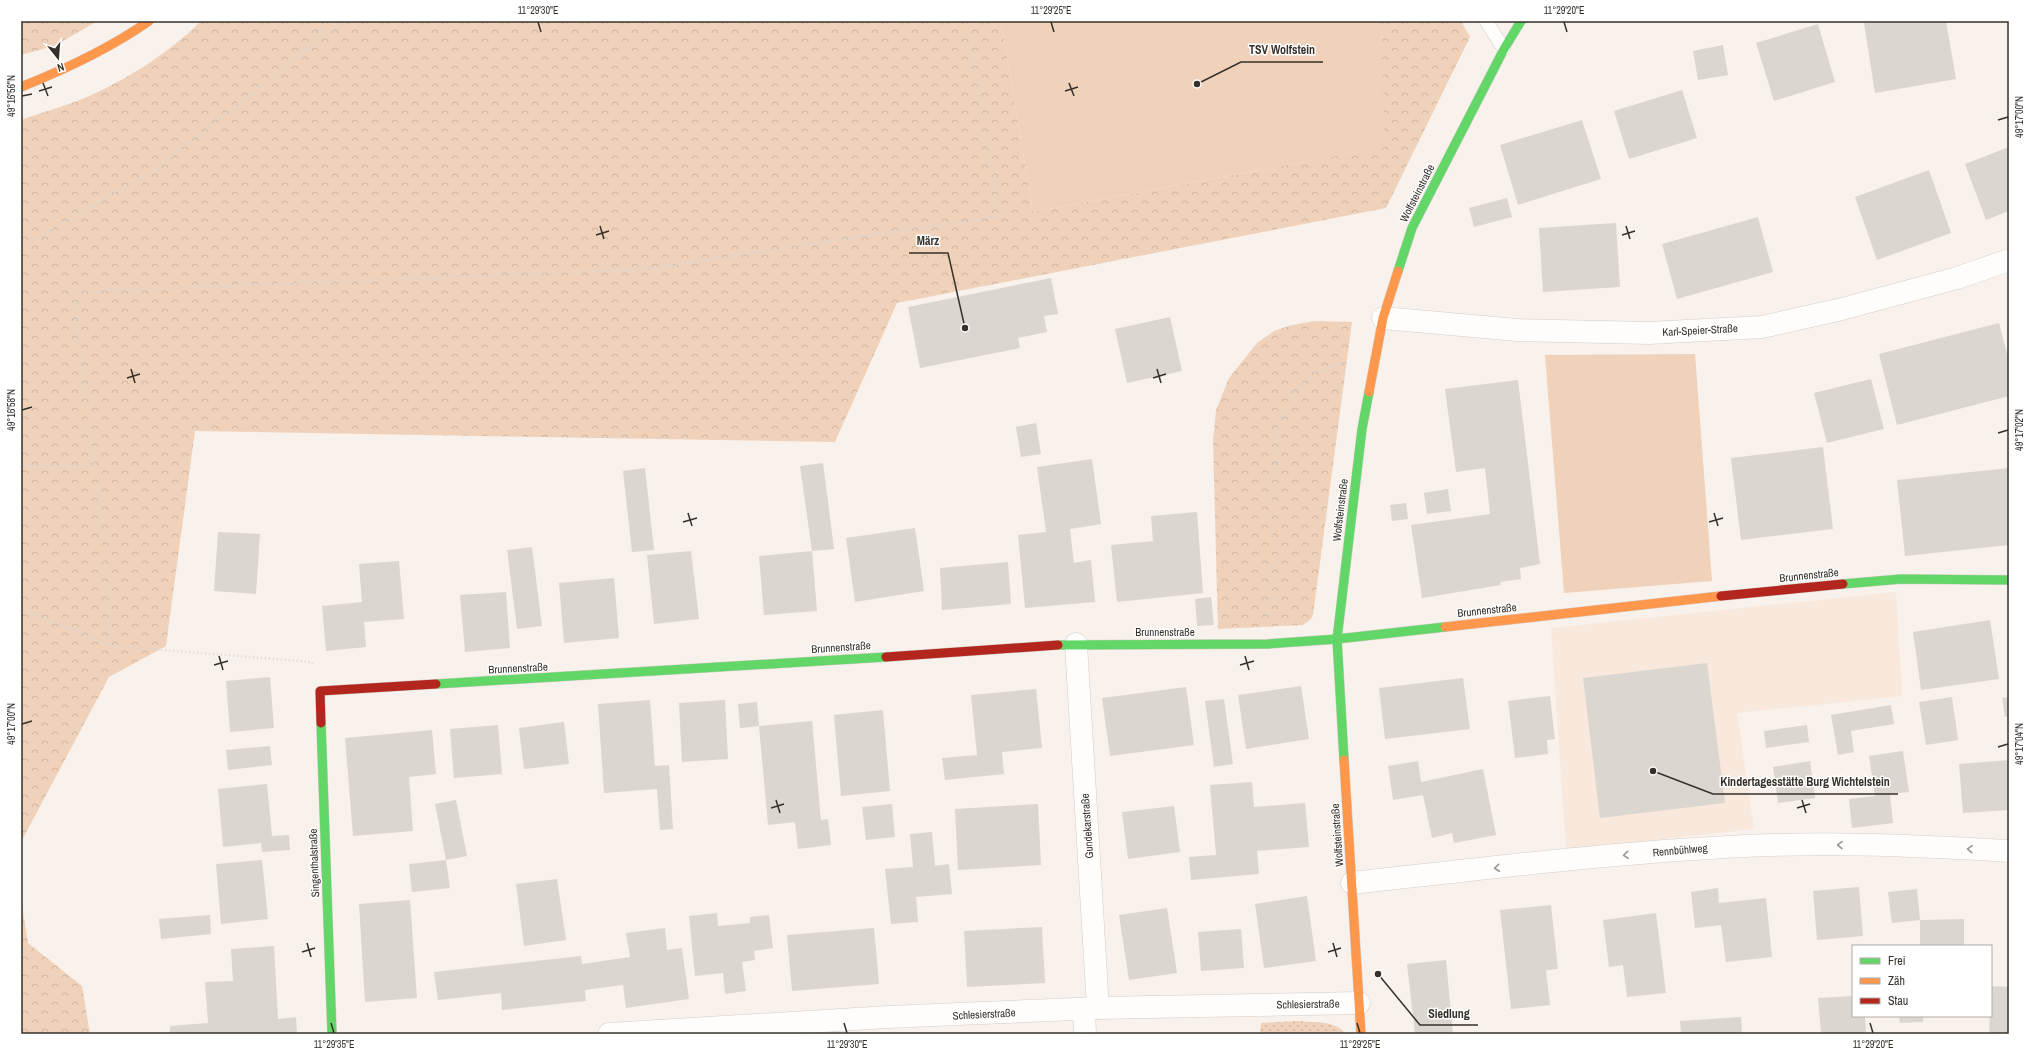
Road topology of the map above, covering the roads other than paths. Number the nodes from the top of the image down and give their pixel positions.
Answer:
1 (149, 21) edge
2 (1486, 21) edge
3 (1522, 21) edge
4 (1504, 49) junction
5 (21, 87) edge
6 (2009, 260) edge
7 (1383, 318) junction
8 (2009, 580) edge
9 (1337, 639) junction
10 (1076, 644) junction
11 (320, 691) joint
12 (2009, 851) edge
13 (1352, 883) junction
14 (1359, 1003) junction
15 (1091, 1008) junction
16 (332, 1034) edge
17 (609, 1034) edge
18 (1085, 1034) edge
19 (1361, 1034) edge

1 - 5 street
2 - 4 lane
3 - 4 street, Wolfsteinstraße
4 - 7 street, Wolfsteinstraße
6 - 7 street, Karl-Speier-Straße
7 - 9 street, Wolfsteinstraße
8 - 9 street, Brunnenstraße
9 - 10 street, Brunnenstraße
9 - 13 street, Wolfsteinstraße
10 - 11 street, Brunnenstraße
10 - 15 street, Gundekarstraße
11 - 16 street, Singenthalstraße
12 -> 13 street, Rennbühlweg
13 - 14 street, Wolfsteinstraße
14 - 15 street, Schlesierstraße
14 - 19 street, Wolfsteinstraße
15 - 17 street, Schlesierstraße
15 - 18 street, Gundekarstraße

